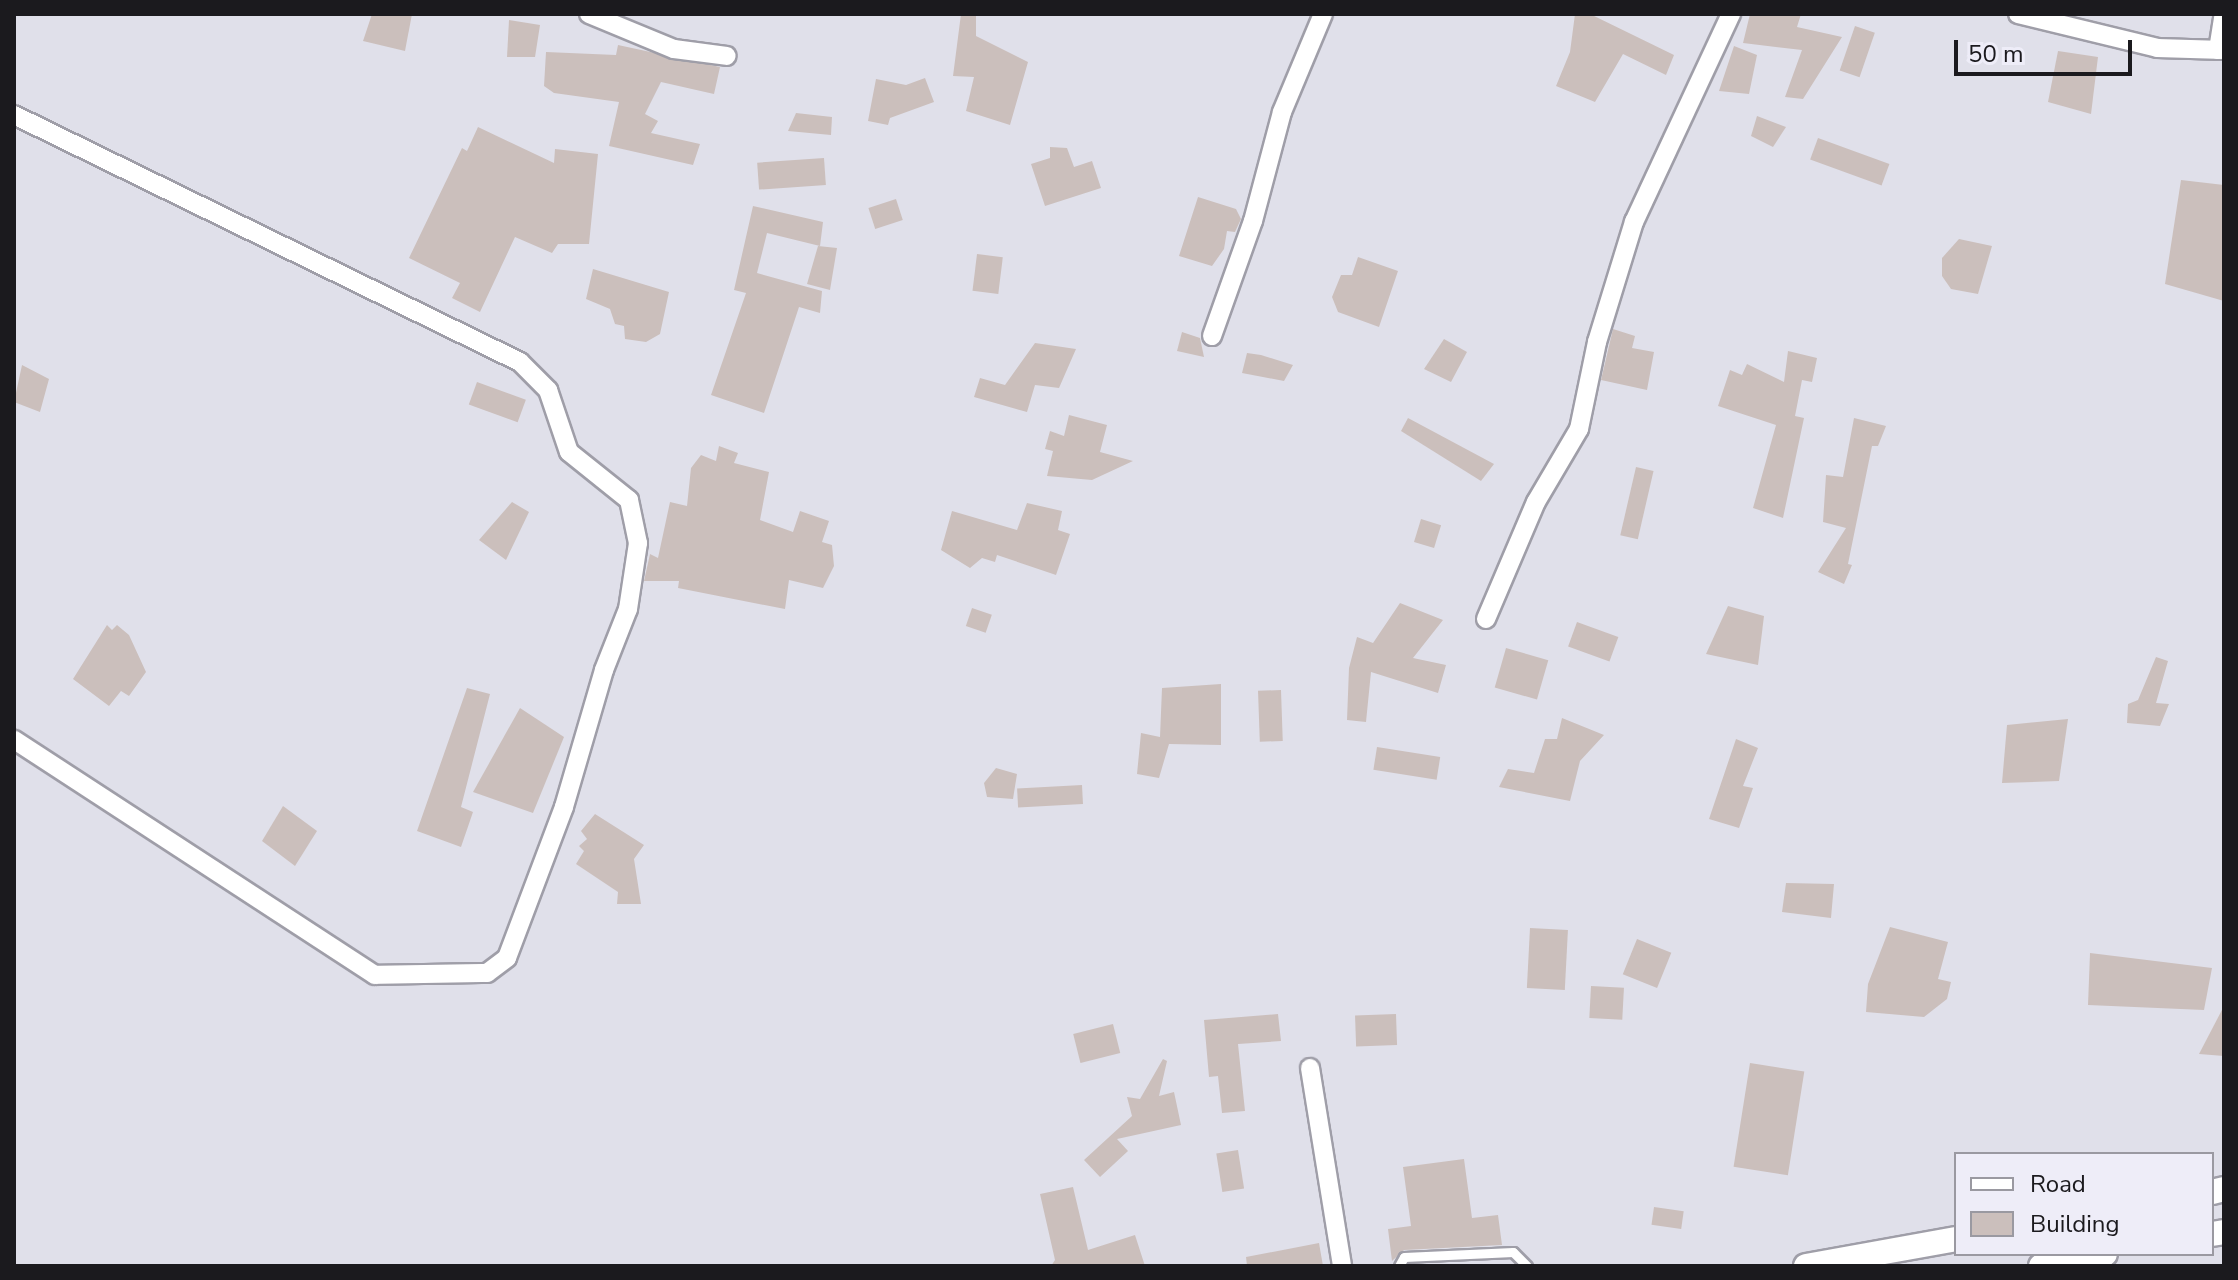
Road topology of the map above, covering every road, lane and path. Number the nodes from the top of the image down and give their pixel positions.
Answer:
1 (589, 14) edge
2 (1323, 14) edge
3 (1731, 14) edge
4 (2018, 14) edge
5 (2224, 14) edge
6 (2221, 50) edge
7 (727, 56) dead end
8 (14, 115) edge
9 (1212, 336) dead end
10 (1486, 619) dead end
11 (14, 740) edge
12 (1310, 1068) dead end
13 (1954, 1239) edge
14 (2094, 1256) edge
15 (1342, 1266) edge
16 (1399, 1266) edge
17 (1527, 1266) edge
18 (1806, 1266) edge
19 (2041, 1266) edge

1 - 7 street
2 - 9 street
3 - 10 street
4 - 6 street
5 - 6 street
8 - 11 street
12 - 15 street
13 - 18 street
14 - 19 street
16 - 17 lane

